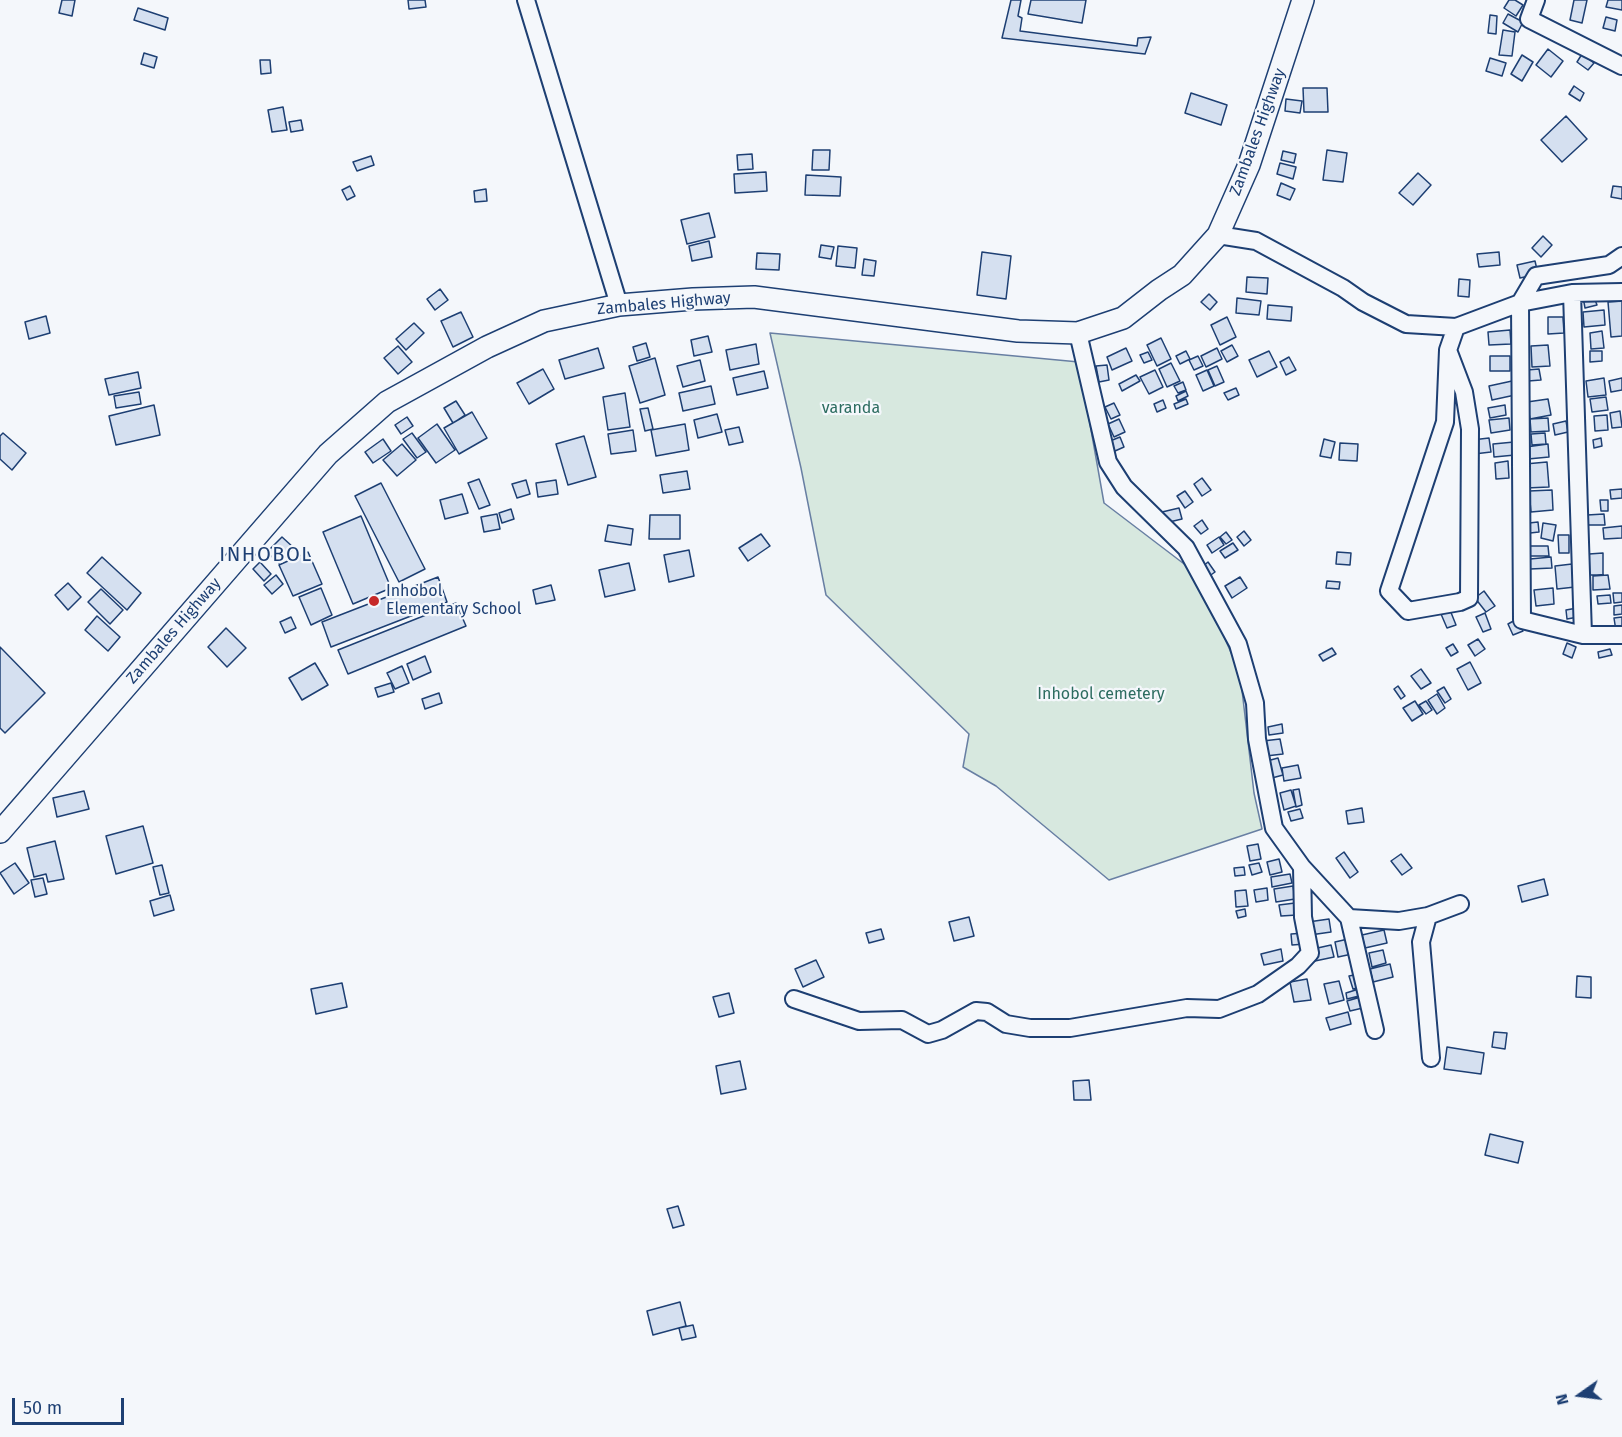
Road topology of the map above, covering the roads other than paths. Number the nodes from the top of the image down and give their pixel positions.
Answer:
1 (526, 0) edge
2 (1303, 0) edge
3 (1536, 0) edge
4 (1622, 66) edge
5 (1218, 235) junction
6 (1622, 256) edge
7 (1622, 292) edge
8 (1572, 293) junction
9 (1520, 303) junction
10 (619, 305) junction
11 (1456, 327) junction
12 (1078, 333) junction
13 (1448, 350) junction
14 (1582, 634) junction
15 (1622, 635) edge
16 (0, 832) edge
17 (1302, 867) junction
18 (1460, 904) dead end
19 (1428, 916) junction
20 (1349, 918) junction
21 (794, 999) dead end
22 (1375, 1030) dead end
23 (1431, 1058) dead end

1 - 10 street
2 - 5 main road, Zambales Highway
3 - 4 street
5 - 11 street
5 - 12 main road, Zambales Highway
6 - 9 street
7 - 8 street
8 - 9 street
8 - 14 street
9 - 11 street
9 - 14 street
10 - 12 main road, Zambales Highway
10 - 16 main road, Zambales Highway
11 - 13 street
12 - 17 street
13 - 13 street
14 - 15 street
17 - 20 street
17 - 21 street
18 - 19 street
19 - 20 street
19 - 23 street
20 - 22 street

